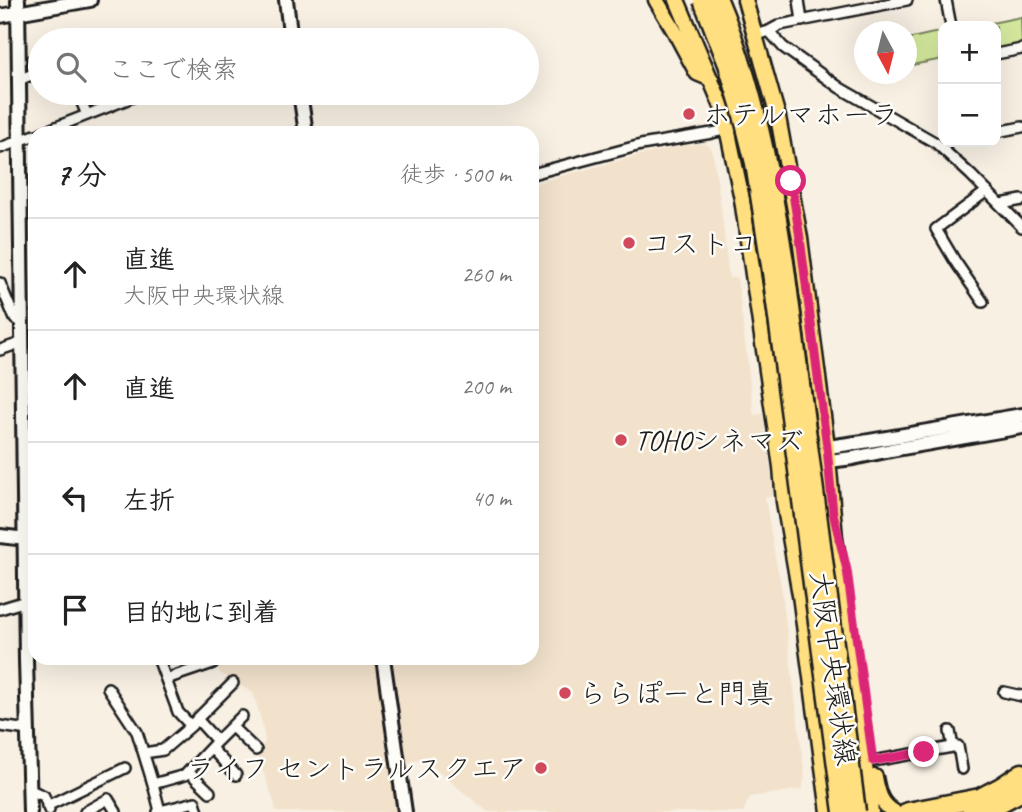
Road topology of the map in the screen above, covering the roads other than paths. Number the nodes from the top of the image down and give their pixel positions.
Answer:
1 (90, 0) edge
2 (286, 0) edge
3 (656, 0) edge
4 (677, 0) edge
5 (693, 0) edge
6 (703, 0) edge
7 (718, 0) edge
8 (728, 0) edge
9 (745, 0) edge
10 (799, 0) edge
11 (907, 0) edge
12 (946, 0) edge
13 (18, 6) edge
14 (0, 16) edge
15 (802, 21) junction
16 (950, 21) edge
17 (290, 28) edge
18 (763, 33) junction
19 (1022, 48) edge
20 (1001, 53) edge
21 (28, 76) edge
22 (711, 79) junction
23 (19, 80) junction
24 (83, 105) edge
25 (112, 105) edge
26 (302, 105) edge
27 (87, 115) junction
28 (778, 117) junction
29 (59, 126) edge
30 (305, 126) edge
31 (1022, 127) edge
32 (728, 129) junction
33 (1001, 131) edge
34 (28, 138) edge
35 (19, 141) junction
36 (938, 142) edge
37 (944, 147) edge
38 (0, 148) edge
39 (755, 163) junction
40 (539, 172) edge
41 (987, 191) junction
42 (1022, 200) edge
43 (1001, 204) junction
44 (1022, 226) edge
45 (800, 238) junction
46 (785, 269) junction
47 (0, 283) edge
48 (982, 302) dead end
49 (23, 324) junction
50 (23, 342) junction
51 (0, 350) edge
52 (1022, 415) edge
53 (1022, 427) edge
54 (828, 454) junction
55 (802, 457) junction
56 (780, 460) junction
57 (28, 483) edge
58 (833, 513) junction
59 (0, 536) edge
60 (835, 538) junction
61 (28, 540) edge
62 (28, 570) edge
63 (798, 585) junction
64 (26, 601) junction
65 (0, 609) edge
66 (161, 665) edge
67 (207, 665) edge
68 (384, 665) edge
69 (166, 679) junction
70 (233, 683) dead end
71 (108, 688) dead end
72 (1004, 692) dead end
73 (1022, 696) edge
74 (242, 716) dead end
75 (194, 723) junction
76 (0, 726) edge
77 (232, 727) junction
78 (28, 730) junction
79 (950, 731) dead end
80 (214, 745) junction
81 (953, 747) junction
82 (256, 750) dead end
83 (144, 753) junction
84 (873, 761) junction
85 (125, 768) dead end
86 (962, 769) dead end
87 (189, 772) junction
88 (1022, 773) edge
89 (236, 775) dead end
90 (153, 784) junction
91 (30, 790) junction
92 (1022, 791) edge
93 (210, 792) dead end
94 (48, 809) edge
95 (822, 810) edge
96 (159, 811) edge
97 (30, 812) edge
98 (85, 812) edge
99 (116, 812) edge
100 (198, 812) edge
101 (405, 812) edge
102 (840, 812) edge
103 (849, 812) edge
104 (856, 812) edge
105 (870, 812) edge
106 (894, 812) edge
107 (908, 812) edge
108 (972, 812) edge

1 - 13 street
2 - 17 street
3 - 22 main road
4 - 22 main road, 大阪中央環状線
5 - 39 highway, bridge
6 - 39 highway, bridge
7 - 46 highway, bridge
8 - 46 highway, bridge
9 - 18 main road, 大阪中央環状線
10 - 15 street
11 - 15 street
12 - 16 street
13 - 14 street
13 - 23 street
15 - 18 street
18 - 28 main road, 大阪中央環状線
18 - 36 street
19 - 20 street
21 - 23 street
22 - 32 main road, 大阪中央環状線
23 - 35 street
24 - 27 street
25 - 27 street
26 - 30 street
27 - 29 street
28 - 32 street
28 - 45 main road, 大阪中央環状線
31 - 33 street
32 - 40 street
32 - 56 main road, 大阪中央環状線
34 - 35 street
35 - 38 street
35 - 49 street
37 - 41 street
39 - 102 highway, bridge
41 - 43 street
41 - 48 street
42 - 43 street
43 - 44 street
45 - 54 main road, 大阪中央環状線
45 - 55 main road
46 - 104 highway, bridge
47 - 49 street
49 - 50 street
50 - 51 street
50 - 57 street
52 - 54 street
53 - 54 street
54 - 55 street
54 - 58 main road, 大阪中央環状線
55 - 56 street
56 - 63 main road, 大阪中央環状線
58 - 60 main road, 大阪中央環状線
58 - 84 main road
59 - 61 street
60 - 103 main road
60 - 105 main road, 大阪中央環状線
62 - 64 street
63 - 95 main road, 大阪中央環状線
63 - 95 main road
63 - 102 main road
64 - 65 street
64 - 78 street
66 - 69 street
67 - 69 street
68 - 101 street
69 - 75 street
70 - 75 street
71 - 83 street
72 - 73 street
74 - 77 street
75 - 80 street
75 - 83 street
76 - 78 street
77 - 80 street
77 - 82 street
78 - 91 street
79 - 81 street
80 - 87 street
80 - 89 street
81 - 84 street
81 - 86 street
83 - 90 street
84 - 106 main road
85 - 94 street
87 - 90 street
87 - 93 street
88 - 107 highway
90 - 96 street
91 - 94 street
91 - 97 street
92 - 108 highway
96 - 100 street
98 - 99 street

